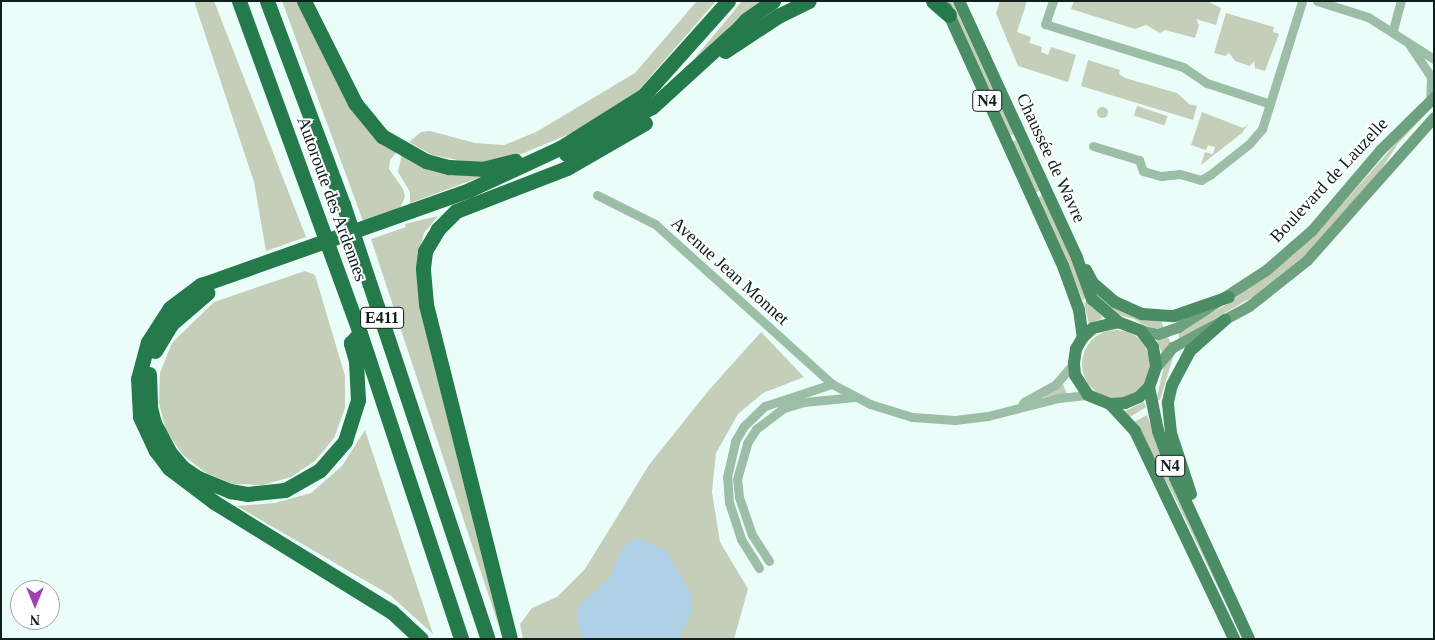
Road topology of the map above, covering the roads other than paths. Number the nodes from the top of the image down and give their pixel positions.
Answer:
1 (239, 1) edge
2 (267, 1) edge
3 (304, 1) edge
4 (720, 1) edge
5 (728, 1) edge
6 (738, 1) edge
7 (773, 1) edge
8 (809, 1) edge
9 (933, 1) edge
10 (959, 1) edge
11 (967, 1) edge
12 (1052, 1) edge
13 (1302, 1) edge
14 (1317, 1) edge
15 (1401, 1) edge
16 (948, 13) edge
17 (968, 18) junction
18 (1393, 30) junction
19 (732, 34) junction
20 (698, 35) junction
21 (1406, 40) junction
22 (1434, 59) edge
23 (1432, 98) edge
24 (1270, 104) junction
25 (663, 109) junction
26 (1434, 117) edge
27 (610, 132) junction
28 (585, 133) junction
29 (1093, 146) dead end
30 (597, 195) dead end
31 (403, 217) junction
32 (1077, 258) junction
33 (276, 261) junction
34 (1229, 297) junction
35 (1225, 320) junction
36 (1118, 322) junction
37 (1141, 331) junction
38 (360, 333) junction
39 (1083, 337) junction
40 (1074, 363) junction
41 (1156, 367) junction
42 (832, 384) junction
43 (1149, 387) junction
44 (1088, 395) junction
45 (855, 397) junction
46 (1110, 404) junction
47 (1021, 407) junction
48 (1204, 542) junction
49 (769, 562) dead end
50 (759, 568) dead end
51 (421, 639) edge
52 (461, 639) edge
53 (488, 639) edge
54 (510, 639) edge
55 (1234, 639) edge
56 (1249, 639) edge

1 - 38 highway, Autoroute des Ardennes / E411
2 - 53 highway, Autoroute des Ardennes / E411
3 - 28 highway
4 - 20 highway
5 - 20 highway
6 - 27 highway
7 - 19 highway
8 - 25 highway
9 - 16 highway
10 - 17 main road, Chaussée de Wavre / N4
11 - 17 main road
12 - 24 street
13 - 24 street
14 - 18 street
15 - 18 street
16 - 39 main road, Chaussée de Wavre / N4
17 - 32 main road, Chaussée de Wavre / N4
18 - 21 street
19 - 25 highway
19 - 27 highway
20 - 28 highway
21 - 22 street
21 - 23 street
23 - 34 main road, Boulevard de Lauzelle
24 - 29 street
25 - 54 highway
26 - 35 main road, Boulevard de Lauzelle
27 - 31 highway
28 - 31 highway
30 - 42 street, Avenue Jean Monnet
31 - 33 highway
32 - 34 main road
32 - 36 main road, Chaussée de Wavre / N4
33 - 38 highway
33 - 51 highway
34 - 37 main road, Boulevard de Lauzelle
35 - 41 main road, Boulevard de Lauzelle
35 - 48 main road
36 - 37 main road, Chaussée de Wavre / N4
36 - 39 main road
37 - 41 main road
38 - 52 highway, Autoroute des Ardennes / E411
39 - 40 main road
40 - 44 main road
40 - 47 street, Avenue Jean Monnet
41 - 43 main road, N4
42 - 45 street, Avenue Jean Monnet
42 - 50 street
43 - 46 main road
43 - 48 main road, N4
44 - 46 main road, N4
44 - 47 street, Avenue Jean Monnet
45 - 47 street, Avenue Jean Monnet
45 - 49 street, Avenue Jean Monnet
46 - 55 main road, N4
48 - 56 main road, N4

